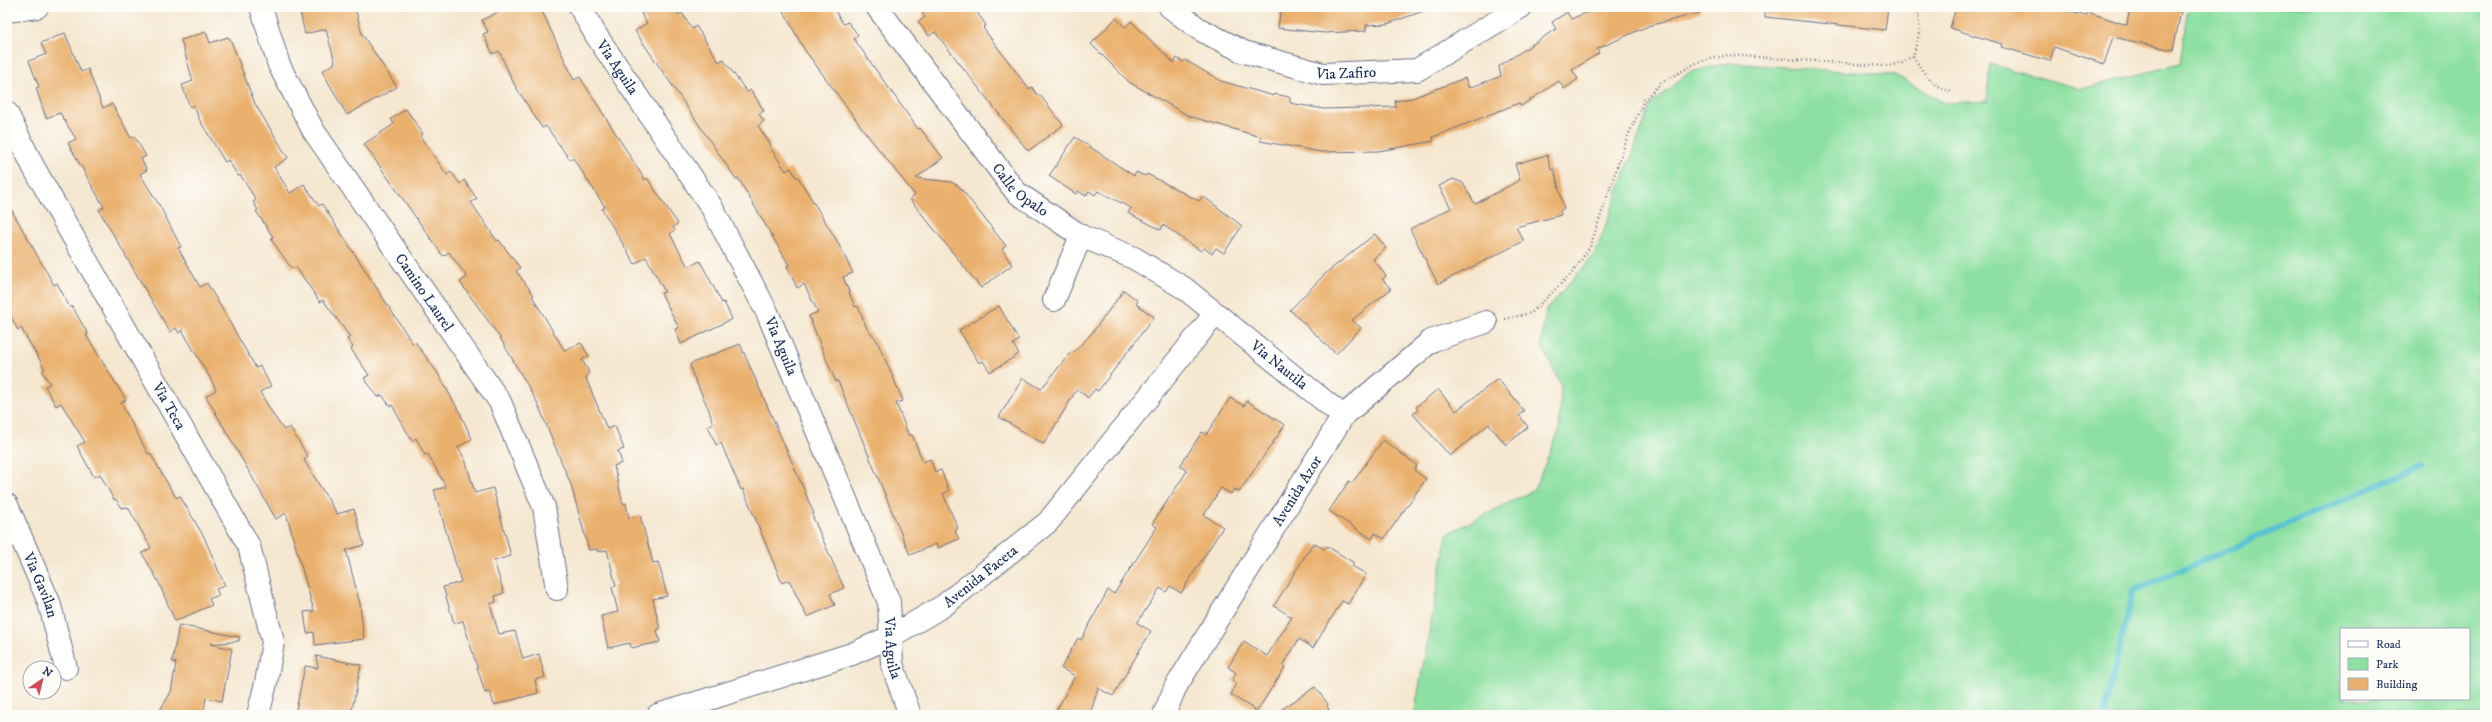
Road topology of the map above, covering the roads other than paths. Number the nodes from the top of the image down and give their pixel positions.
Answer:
1 (37, 7) edge
2 (261, 7) edge
3 (580, 7) edge
4 (877, 7) edge
5 (1170, 7) edge
6 (1521, 7) edge
7 (7, 11) edge
8 (7, 113) edge
9 (1081, 236) junction
10 (1054, 300) dead end
11 (1215, 314) junction
12 (1486, 322) road end
13 (1343, 416) junction
14 (7, 505) edge
15 (557, 589) dead end
16 (890, 637) junction
17 (66, 668) dead end
18 (258, 715) edge
19 (658, 715) edge
20 (910, 715) edge
21 (1164, 715) edge

1 - 7 street
2 - 15 street, Camino Laurel
3 - 16 street, Via Aguila
4 - 9 street, Calle Opalo
5 - 6 street, Via Zafiro
8 - 18 street, Via Teca
9 - 10 street
9 - 11 street, Calle Opalo
11 - 13 street, Via Nautila
11 - 16 street, Avenida Faceta
12 - 13 street, Avenida Azor
13 - 21 street, Avenida Azor
14 - 17 street, Via Gavilan
16 - 19 street, Avenida Faceta
16 - 20 street, Via Aguila

